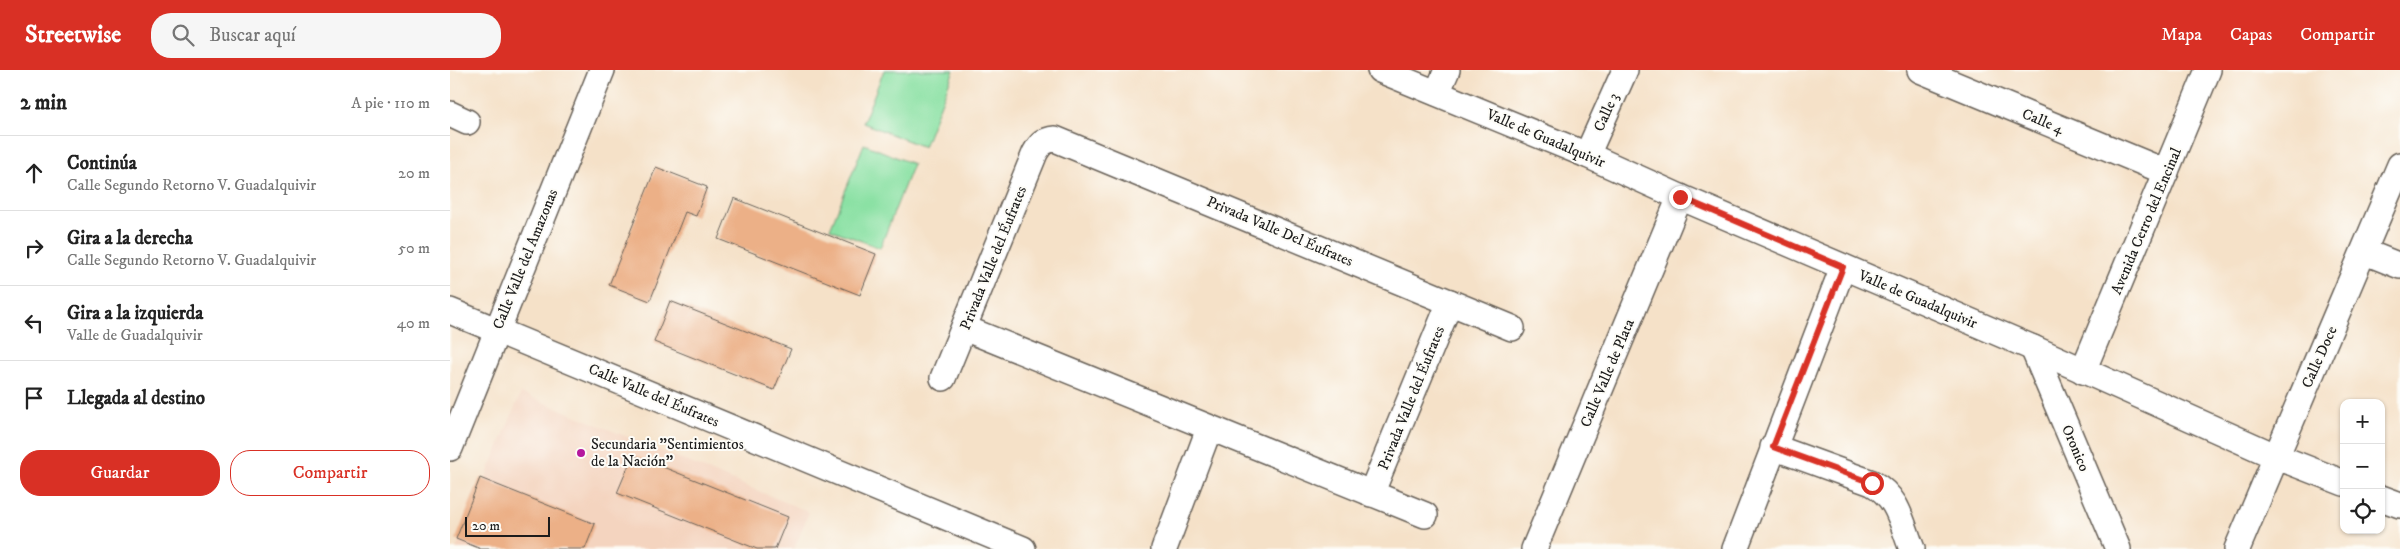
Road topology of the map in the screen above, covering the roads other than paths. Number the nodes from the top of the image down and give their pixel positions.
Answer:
1 (602, 70) edge
2 (1380, 70) edge
3 (1447, 70) edge
4 (1625, 70) edge
5 (1920, 70) edge
6 (2208, 70) edge
7 (1437, 93) junction
8 (1046, 140) joint
9 (1587, 155) junction
10 (2400, 165) edge
11 (2166, 172) junction
12 (1680, 197) junction
13 (2365, 252) junction
14 (2400, 266) edge
15 (1843, 267) junction
16 (1450, 302) junction
17 (450, 310) edge
18 (964, 328) junction
19 (1512, 328) dead end
20 (496, 329) junction
21 (2033, 348) junction
22 (2083, 371) junction
23 (943, 378) dead end
24 (1210, 428) junction
25 (1773, 447) junction
26 (450, 448) edge
27 (2276, 456) junction
28 (2340, 481) edge
29 (1371, 494) junction
30 (2385, 499) edge
31 (2400, 505) edge
32 (1424, 516) dead end
33 (1023, 549) edge
34 (1164, 549) edge
35 (1534, 549) edge
36 (1735, 549) edge
37 (1912, 549) edge
38 (2118, 549) edge
39 (2237, 549) edge

1 - 20 street, Calle Valle del Amazonas
2 - 7 street, Valle de Guadalquivir
3 - 7 street
4 - 9 street, Calle 3
5 - 11 street, Calle 4
6 - 11 street, Avenida Cerro del Encinal
7 - 9 street, Valle de Guadalquivir
8 - 16 street, Privada Valle Del Éufrates
8 - 18 street, Privada Valle del Éufrates
9 - 12 street, Valle de Guadalquivir
10 - 13 street, Calle Doce
11 - 22 street, Avenida Cerro del Encinal
12 - 15 street, Valle de Guadalquivir
12 - 35 street, Calle Valle de Plata
13 - 14 street
13 - 27 street, Calle Doce
15 - 21 street, Valle de Guadalquivir
15 - 25 street
16 - 19 street, Privada Valle Del Éufrates
16 - 29 street, Privada Valle del Éufrates
17 - 20 street, Calle Valle del Éufrates
18 - 23 street, Privada Valle del Éufrates
18 - 24 street, Privada Valle Del Éufrates
20 - 26 street, Calle Valle del Amazonas
20 - 33 street, Calle Valle del Éufrates
21 - 22 street, Valle de Guadalquivir
21 - 38 street, Oronico
22 - 27 street, Valle de Guadalquivir
24 - 29 street, Privada Valle Del Éufrates
24 - 34 street
25 - 36 street
25 - 37 street
27 - 28 street, Valle de Guadalquivir
27 - 39 street, Calle Doce
29 - 32 street, Privada Valle Del Éufrates
30 - 31 street

